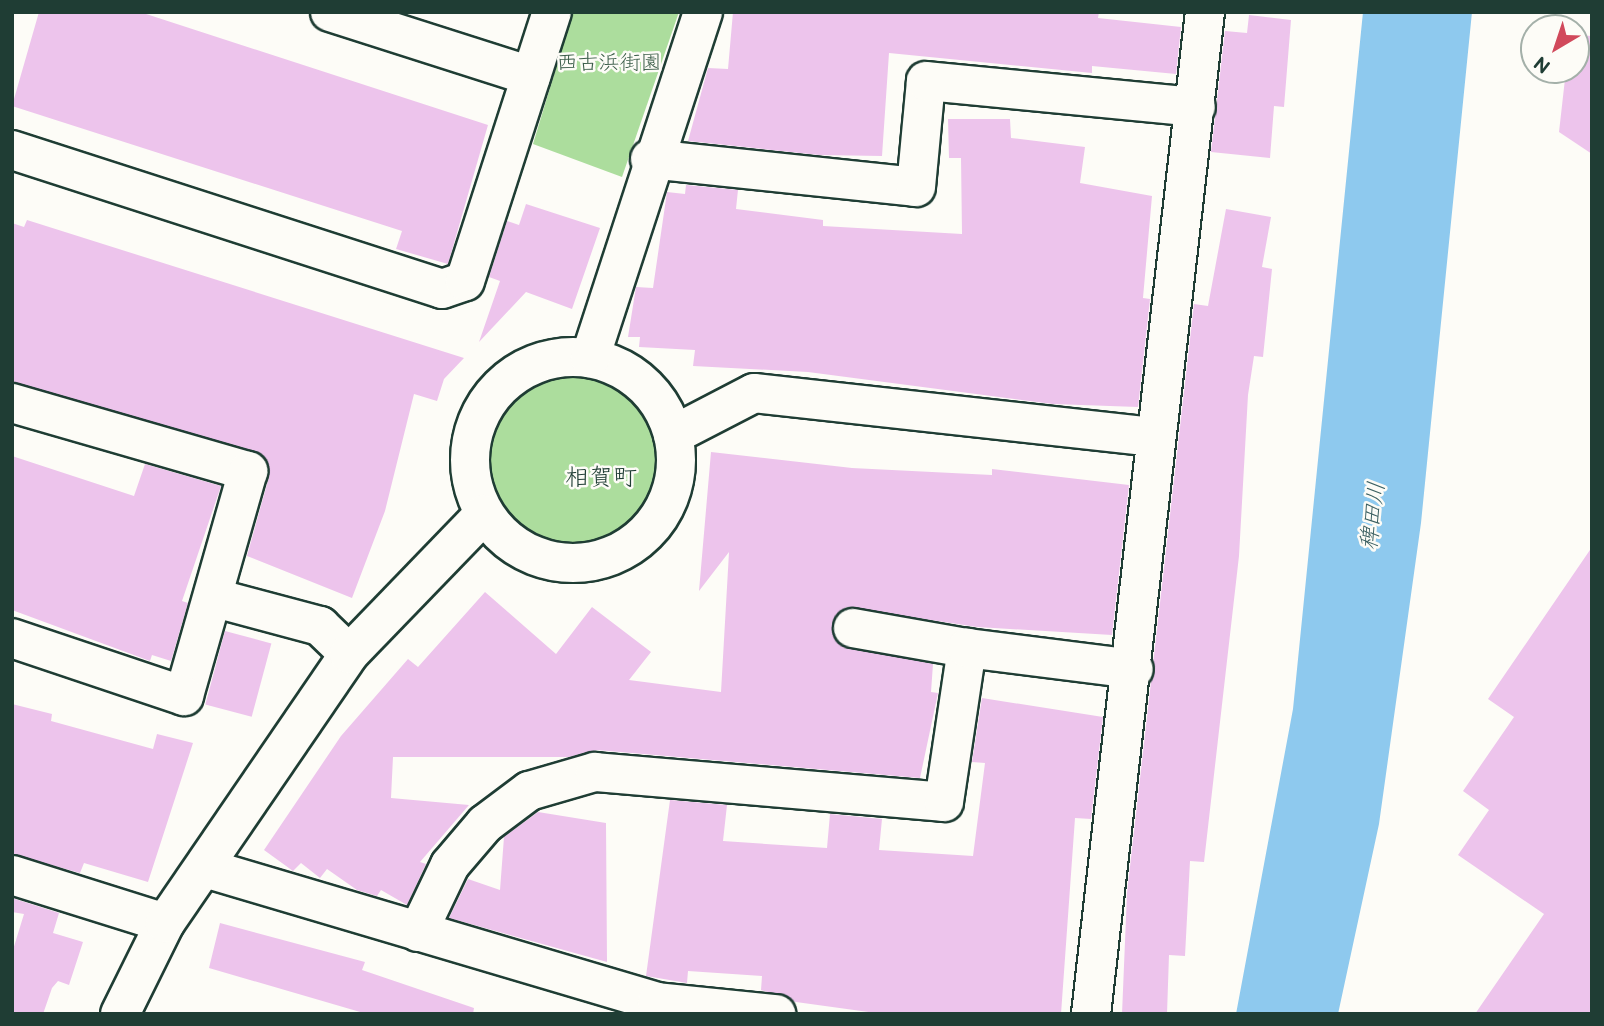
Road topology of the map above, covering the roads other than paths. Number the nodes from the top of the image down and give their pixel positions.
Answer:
1 (330, 12) edge
2 (552, 12) edge
3 (703, 12) edge
4 (1205, 12) edge
5 (531, 76) junction
6 (1196, 107) junction
7 (12, 150) edge
8 (650, 159) junction
9 (590, 358) junction
10 (12, 403) edge
11 (673, 435) junction
12 (1155, 437) junction
13 (484, 514) junction
14 (215, 598) junction
15 (853, 628) dead end
16 (12, 638) edge
17 (967, 648) junction
18 (349, 654) junction
19 (1134, 669) junction
20 (205, 868) junction
21 (12, 875) edge
22 (165, 923) junction
23 (418, 932) junction
24 (120, 1014) edge
25 (776, 1014) edge
26 (1091, 1014) edge

1 - 5 street
2 - 5 street
3 - 8 street
4 - 6 street
5 - 7 street
6 - 8 street
6 - 12 street
8 - 9 street
9 - 11 street
9 - 13 street
10 - 14 street
11 - 12 street
11 - 13 street
12 - 19 street
13 - 18 street
14 - 16 street
14 - 18 street
15 - 17 street
17 - 19 street
17 - 23 street
18 - 20 street
19 - 26 street
20 - 22 street
20 - 23 street
21 - 22 street
22 - 24 street
23 - 25 street

